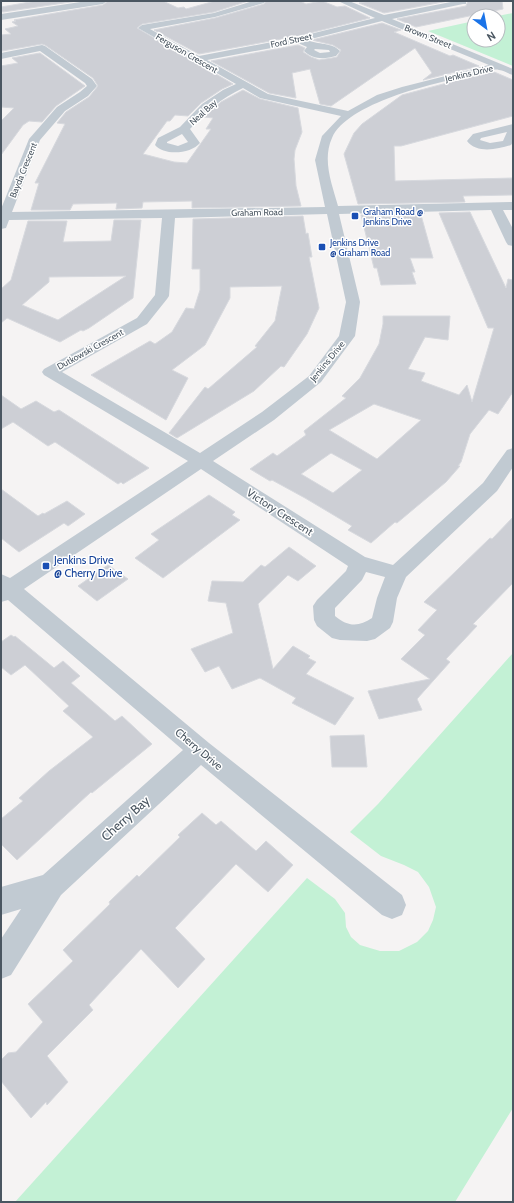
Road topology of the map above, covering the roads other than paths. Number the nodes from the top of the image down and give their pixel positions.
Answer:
1 (103, 1) edge
2 (261, 1) edge
3 (342, 1) edge
4 (459, 1) edge
5 (1, 18) edge
6 (383, 18) junction
7 (298, 40) junction
8 (312, 46) dead end
9 (1, 56) edge
10 (198, 59) junction
11 (499, 66) junction
12 (513, 72) edge
13 (243, 85) junction
14 (348, 114) junction
15 (513, 128) edge
16 (184, 129) dead end
17 (513, 131) edge
18 (495, 206) junction
19 (513, 206) edge
20 (333, 210) junction
21 (169, 214) junction
22 (2, 219) edge
23 (513, 242) edge
24 (513, 454) edge
25 (201, 461) junction
26 (359, 562) junction
27 (397, 573) junction
28 (4, 588) edge
29 (200, 750) junction
30 (51, 886) junction
31 (1, 901) edge
32 (392, 905) dead end
33 (1, 964) edge

1 - 5 street
2 - 10 street, Ferguson Crescent
3 - 6 street, Brown Street
4 - 6 street, Ford Street
6 - 7 street, Ford Street
6 - 11 street, Brown Street
7 - 8 street
7 - 10 street, Ford Street
9 - 22 street, Bayda Crescent
10 - 13 street, Ferguson Crescent
11 - 12 street, Brown Street
11 - 14 street, Jenkins Drive
13 - 14 street, Ferguson Crescent
13 - 16 street, Neal Bay
14 - 20 street, Jenkins Drive
15 - 17 street
18 - 19 street, Graham Road
18 - 20 street, Graham Road
18 - 23 street
20 - 21 street, Graham Road
20 - 25 street, Jenkins Drive
21 - 22 street, Graham Road
21 - 25 street, Dutkowski Crescent
24 - 27 street
25 - 26 street, Victory Crescent
25 - 28 street, Jenkins Drive
26 - 27 street, Victory Crescent
26 - 27 street
28 - 29 street, Cherry Drive
29 - 30 street, Cherry Bay
29 - 32 street, Cherry Drive
30 - 31 street, Cherry Bay
30 - 33 street, Cherry Bay

